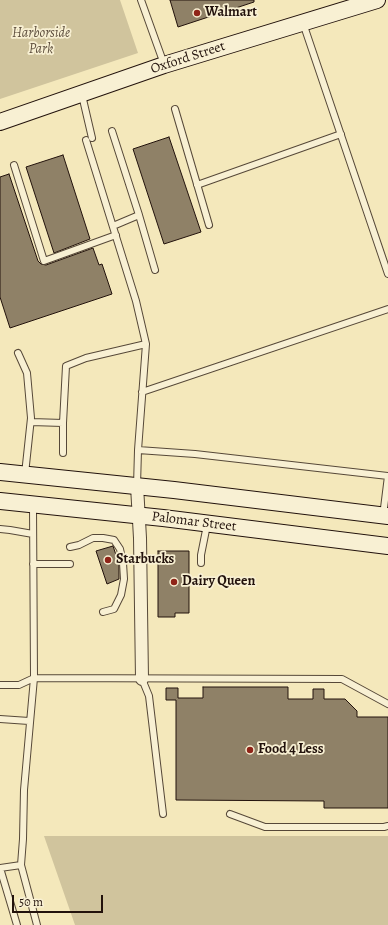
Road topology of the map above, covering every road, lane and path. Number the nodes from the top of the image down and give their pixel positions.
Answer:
1 (141, 0) edge
2 (377, 0) edge
3 (303, 23) junction
4 (164, 65) junction
5 (82, 94) junction
6 (175, 110) dead end
7 (0, 122) edge
8 (112, 131) dead end
9 (341, 134) junction
10 (92, 138) dead end
11 (86, 140) dead end
12 (14, 165) dead end
13 (197, 184) junction
14 (139, 215) junction
15 (209, 225) dead end
16 (113, 226) junction
17 (116, 235) junction
18 (155, 270) dead end
19 (388, 274) edge
20 (388, 309) edge
21 (146, 344) junction
22 (18, 352) dead end
23 (142, 392) junction
24 (31, 422) junction
25 (63, 423) junction
26 (138, 450) junction
27 (63, 452) dead end
28 (0, 472) edge
29 (25, 474) junction
30 (388, 476) edge
31 (137, 486) junction
32 (0, 501) edge
33 (33, 504) junction
34 (138, 515) junction
35 (386, 516) edge
36 (208, 523) junction
37 (0, 529) edge
38 (33, 534) junction
39 (388, 546) edge
40 (70, 547) dead end
41 (33, 564) junction
42 (70, 564) dead end
43 (201, 564) dead end
44 (103, 612) dead end
45 (34, 678) junction
46 (142, 679) junction
47 (0, 685) edge
48 (388, 704) edge
49 (0, 720) edge
50 (29, 721) junction
51 (164, 814) dead end
52 (230, 814) dead end
53 (388, 826) edge
54 (21, 865) junction
55 (0, 868) edge
56 (16, 925) edge
57 (37, 925) edge

1 - 4 lane
2 - 3 main road, Oxford Street
3 - 4 main road, Oxford Street
3 - 9 lane
4 - 5 main road, Oxford Street
5 - 7 main road, Oxford Street
5 - 10 lane
6 - 13 lane
8 - 14 lane
9 - 13 lane
9 - 19 lane
11 - 16 lane
12 - 17 lane
13 - 15 lane
14 - 16 lane
14 - 18 lane
16 - 17 lane
17 - 21 lane
20 - 23 lane
21 - 23 lane
21 - 25 lane
22 - 24 lane
23 - 26 lane
24 - 25 lane
24 - 29 lane
25 - 27 lane
26 - 30 lane
26 - 31 lane
28 - 29 main road, Palomar Street
29 - 31 main road, Palomar Street
30 - 35 lane
31 - 34 street
31 - 35 main road, Palomar Street
32 - 33 main road, Palomar Street
33 - 34 main road, Palomar Street
33 - 38 lane
34 - 36 main road, Palomar Street
34 - 46 street
36 - 39 main road, Palomar Street
36 - 43 lane
37 - 38 lane
38 - 41 lane
40 - 44 lane
41 - 42 lane
41 - 45 lane
45 - 46 lane
45 - 47 lane
45 - 50 lane
46 - 48 lane
46 - 51 lane
49 - 50 lane
50 - 54 lane
52 - 53 lane
54 - 55 lane
54 - 57 lane
55 - 56 lane

